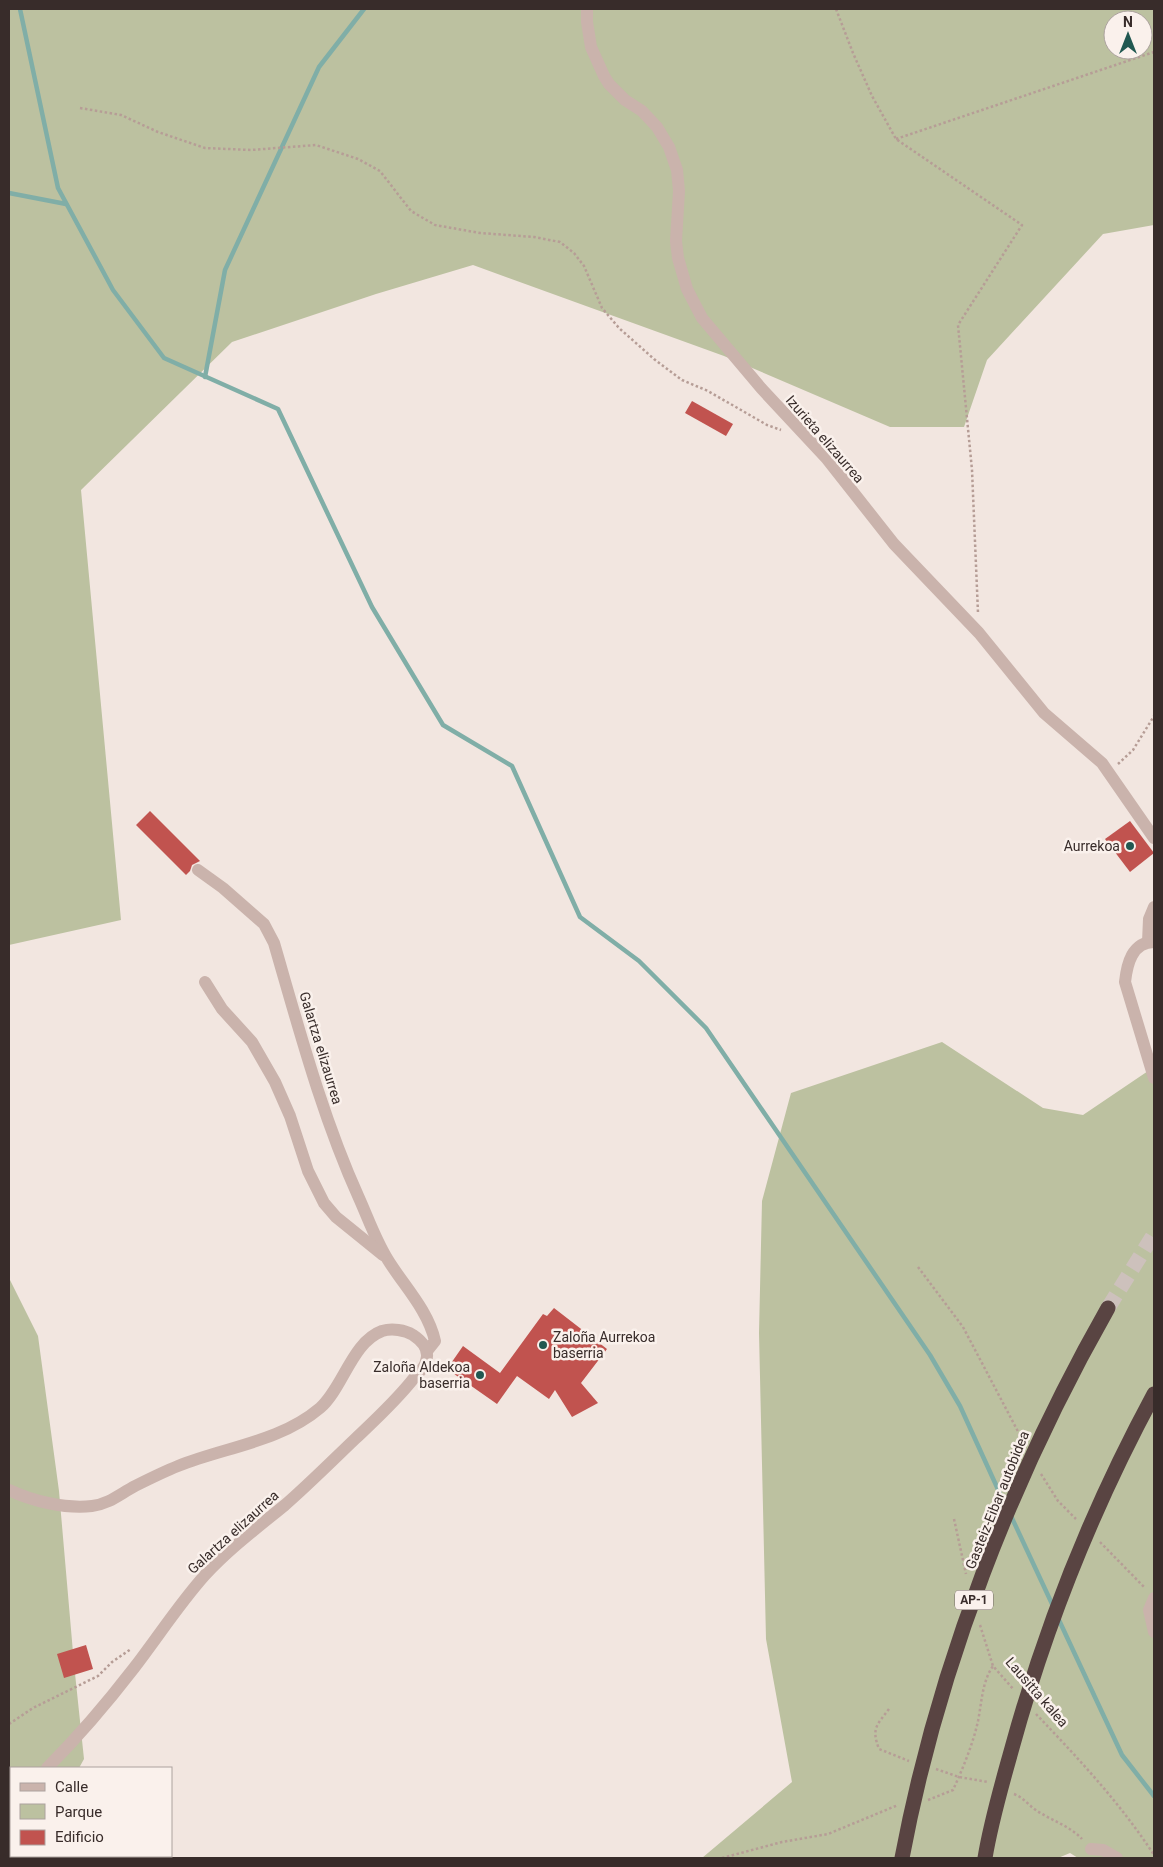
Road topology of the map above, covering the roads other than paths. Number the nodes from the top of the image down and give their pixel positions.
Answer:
1 (587, 9) edge
2 (1154, 838) edge
3 (198, 870) dead end
4 (1154, 907) edge
5 (1151, 942) edge
6 (205, 982) dead end
7 (1154, 1078) edge
8 (387, 1259) junction
9 (1108, 1308) tunnel mouth
10 (427, 1351) junction
11 (1154, 1394) edge
12 (9, 1490) edge
13 (1154, 1598) edge
14 (1154, 1632) edge
15 (48, 1767) edge
16 (1091, 1849) road end
17 (902, 1858) edge
18 (984, 1858) edge
19 (1117, 1858) edge

1 - 2 street, Izurieta elizaurrea
3 - 8 street, Galartza elizaurrea
4 - 5 street
5 - 7 street
6 - 8 street, Galartza elizaurrea
8 - 10 street, Galartza elizaurrea
9 - 17 highway, Gasteiz-Eibar autobidea / AP-1
10 - 12 street
10 - 15 street, Galartza elizaurrea
11 - 18 highway
13 - 14 street
16 - 19 street

